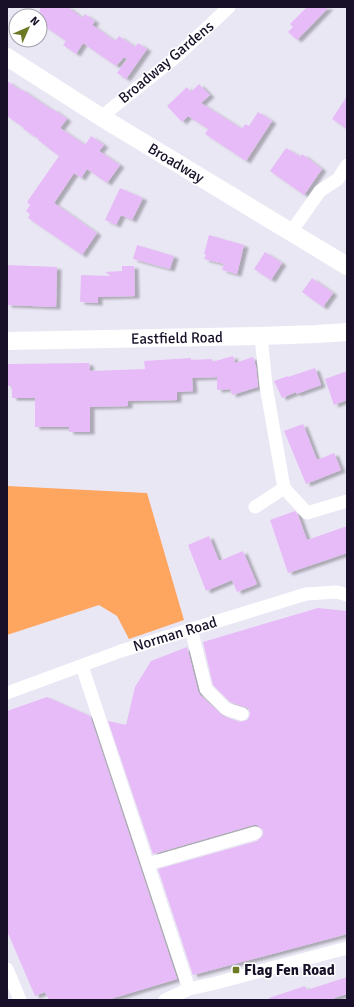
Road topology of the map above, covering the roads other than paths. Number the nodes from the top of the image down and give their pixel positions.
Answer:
1 (229, 7) edge
2 (7, 57) edge
3 (101, 117) junction
4 (347, 165) edge
5 (291, 232) junction
6 (347, 266) edge
7 (347, 332) edge
8 (261, 336) junction
9 (7, 341) edge
10 (284, 488) junction
11 (347, 501) edge
12 (255, 507) dead end
13 (347, 595) edge
14 (191, 629) junction
15 (82, 666) junction
16 (7, 693) edge
17 (242, 714) dead end
18 (255, 833) dead end
19 (148, 864) junction
20 (347, 948) edge
21 (7, 969) edge
22 (189, 989) junction
23 (20, 1000) edge
24 (165, 1000) edge

1 - 3 street, Broadway Gardens
2 - 3 street, Broadway
3 - 5 street, Broadway
4 - 5 street
5 - 6 street, Broadway
7 - 8 street, Eastfield Road
8 - 9 street, Eastfield Road
8 - 10 street
10 - 11 street
10 - 12 street
13 - 14 street, Norman Road
14 - 15 street, Norman Road
14 - 17 street
15 - 16 street, Norman Road
15 - 19 street
18 - 19 street
19 - 22 street
20 - 22 street
21 - 23 street
22 - 24 street

